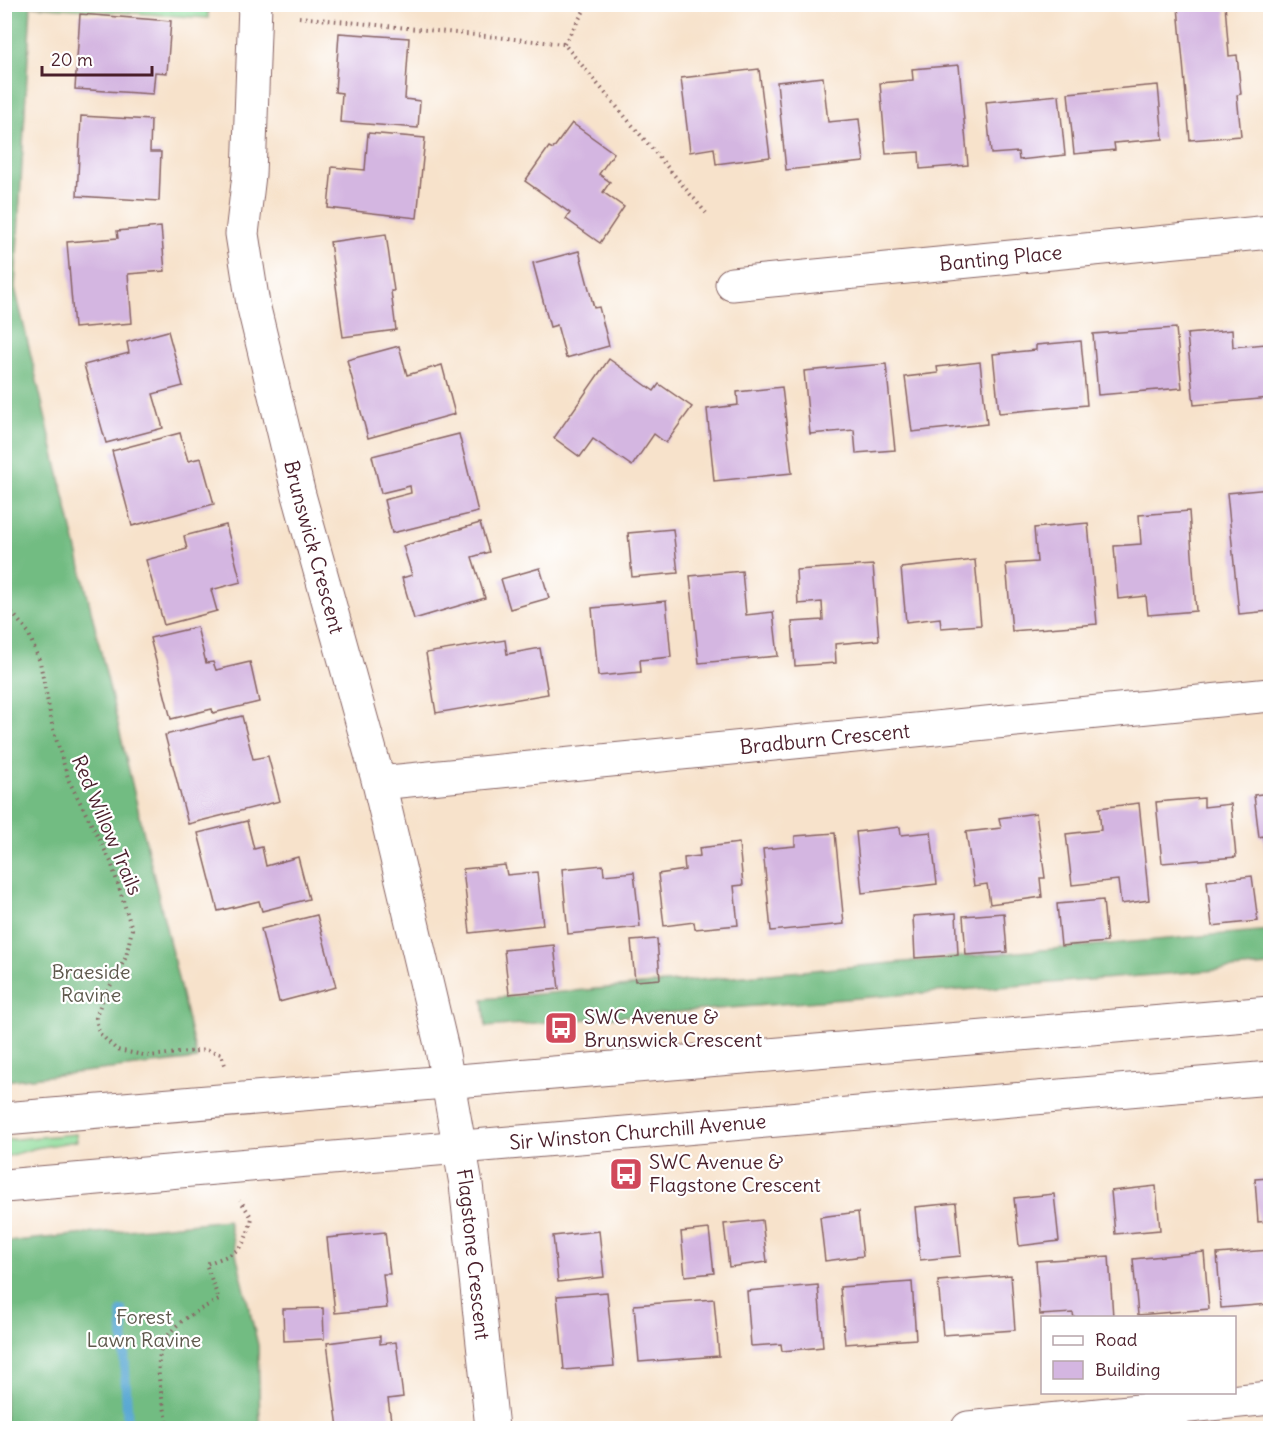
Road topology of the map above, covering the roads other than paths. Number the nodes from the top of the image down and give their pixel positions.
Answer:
1 (255, 4) edge
2 (1270, 232) edge
3 (732, 284) dead end
4 (1270, 694) edge
5 (379, 783) junction
6 (1270, 1013) edge
7 (1270, 1078) edge
8 (449, 1082) junction
9 (4, 1119) edge
10 (459, 1147) junction
11 (4, 1186) edge
12 (1270, 1398) edge
13 (492, 1428) edge
14 (968, 1428) edge
15 (975, 1428) edge

1 - 5 street, Brunswick Crescent
2 - 3 street, Banting Place
4 - 5 street, Bradburn Crescent
5 - 8 street, Brunswick Crescent
6 - 8 street
7 - 10 street, Sir Winston Churchill Avenue
8 - 9 street
8 - 10 street, Flagstone Crescent
10 - 11 street, Sir Winston Churchill Avenue
10 - 13 street, Flagstone Crescent
12 - 15 street
14 - 15 street

